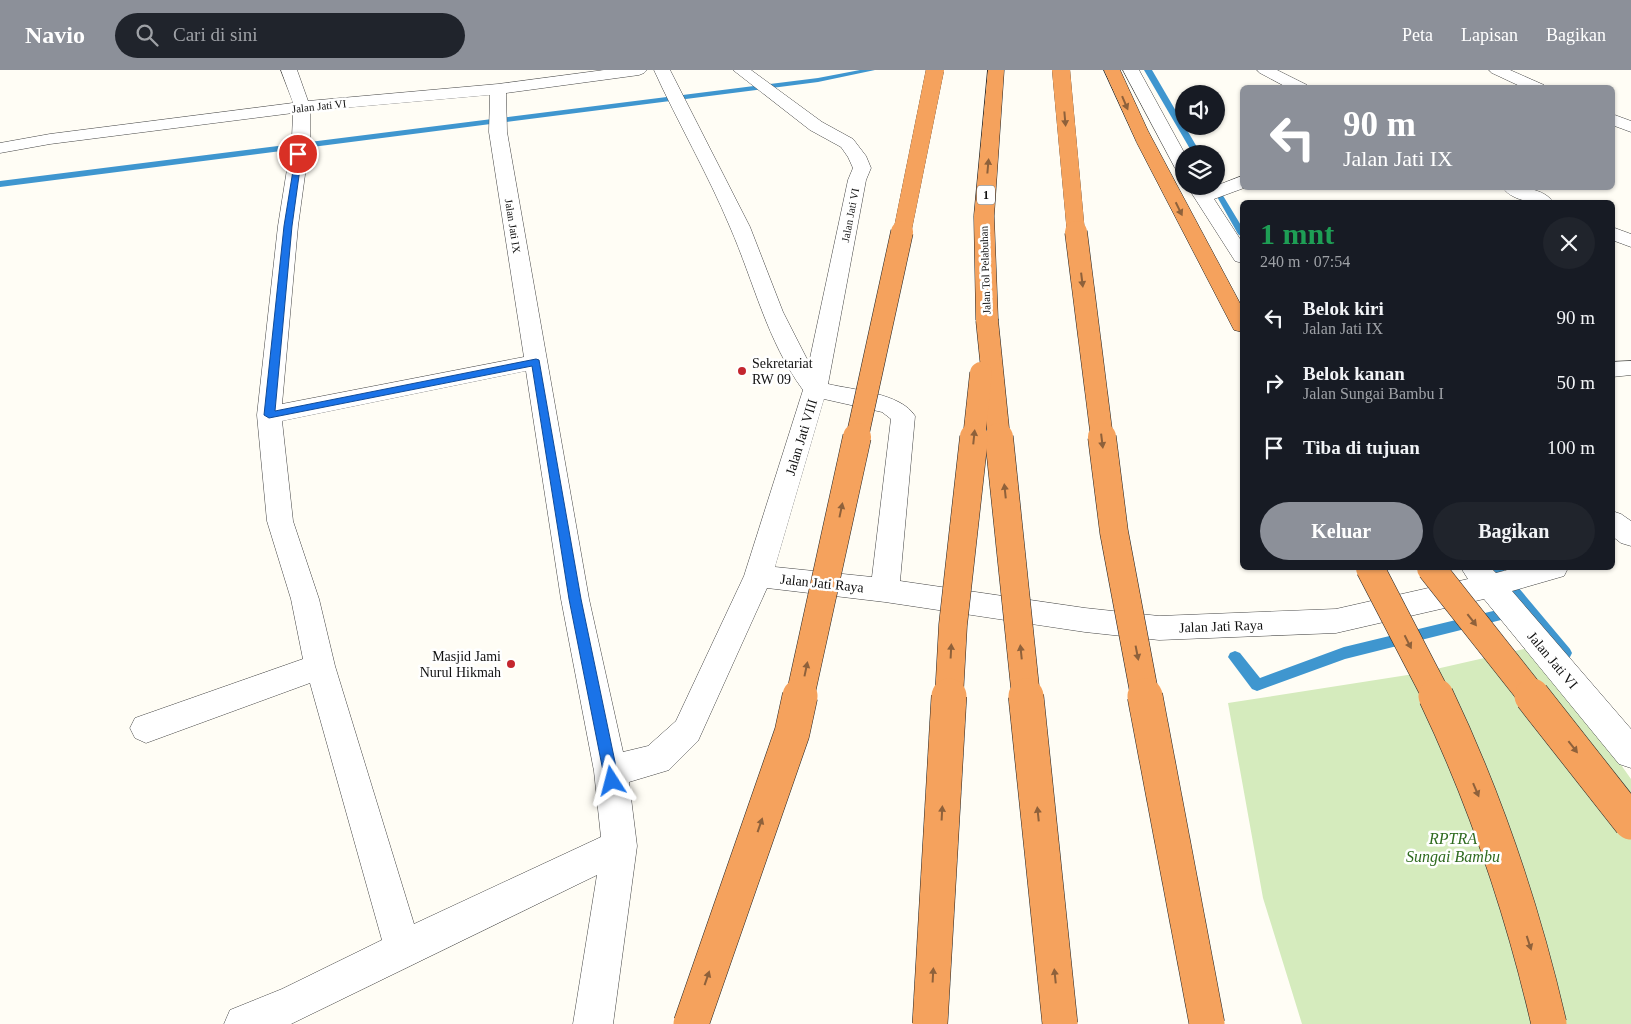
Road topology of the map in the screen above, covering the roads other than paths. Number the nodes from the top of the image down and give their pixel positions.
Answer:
1 (290, 70) edge
2 (639, 70) edge
3 (662, 70) edge
4 (741, 70) edge
5 (935, 70) edge
6 (996, 70) edge
7 (1061, 70) edge
8 (1112, 70) edge
9 (1131, 70) edge
10 (1265, 70) edge
11 (1497, 70) edge
12 (1295, 85) edge
13 (1531, 85) edge
14 (498, 89) junction
15 (302, 107) junction
16 (1615, 120) edge
17 (1631, 127) edge
18 (0, 148) edge
19 (1175, 151) edge
20 (1240, 183) edge
21 (1225, 187) edge
22 (1517, 190) edge
23 (1210, 195) edge
24 (1539, 200) edge
25 (1615, 234) edge
26 (1631, 241) edge
27 (1240, 253) edge
28 (987, 320) junction
29 (1240, 322) edge
30 (536, 362) junction
31 (1631, 368) edge
32 (1615, 370) edge
33 (815, 389) junction
34 (269, 415) junction
35 (1615, 523) edge
36 (1631, 536) edge
37 (1631, 544) edge
38 (1615, 548) edge
39 (1371, 570) edge
40 (1433, 570) edge
41 (1541, 571) edge
42 (758, 576) junction
43 (885, 590) junction
44 (1497, 593) edge
45 (320, 666) junction
46 (146, 728) dead end
47 (1631, 753) edge
48 (611, 771) junction
49 (1631, 822) edge
50 (619, 846) junction
51 (403, 949) junction
52 (244, 1024) edge
53 (593, 1024) edge
54 (690, 1024) edge
55 (930, 1024) edge
56 (1060, 1024) edge
57 (1207, 1024) edge
58 (1549, 1024) edge

1 - 15 street
2 - 14 street, Jalan Jati VI
3 - 33 street, Jalan Jati VIII
4 - 33 street, Jalan Jati VI
54 -> 5 highway, bridge
28 -> 6 highway, Jalan Tol Pelabuhan / 1
7 -> 57 highway, bridge
8 -> 29 highway
9 - 19 street
10 - 12 street
11 - 13 street
14 - 15 street, Jalan Jati VI
14 - 30 street, Jalan Jati IX
15 - 18 street, Jalan Jati VI
15 - 34 street
16 - 17 street
20 - 21 street
22 - 24 street
23 - 27 street
25 - 26 street
55 -> 28 highway, bridge
56 -> 28 highway, bridge
30 - 34 street
30 - 48 street, Jalan Jati IX
31 - 32 street
33 - 42 street, Jalan Jati VIII
33 - 43 street
34 - 45 street
35 - 36 street
37 - 38 street
39 -> 58 highway, bridge
40 -> 49 highway, bridge
41 - 44 street, Jalan Jati Raya
42 - 43 street, Jalan Jati Raya
42 - 48 street, Jalan Jati VIII
43 - 44 street, Jalan Jati Raya
44 - 47 street, Jalan Jati VI
45 - 46 street
45 - 51 street
48 - 50 street, Jalan Jati IX
50 - 51 street
50 - 53 street, Jalan Jati IX
51 - 52 street

